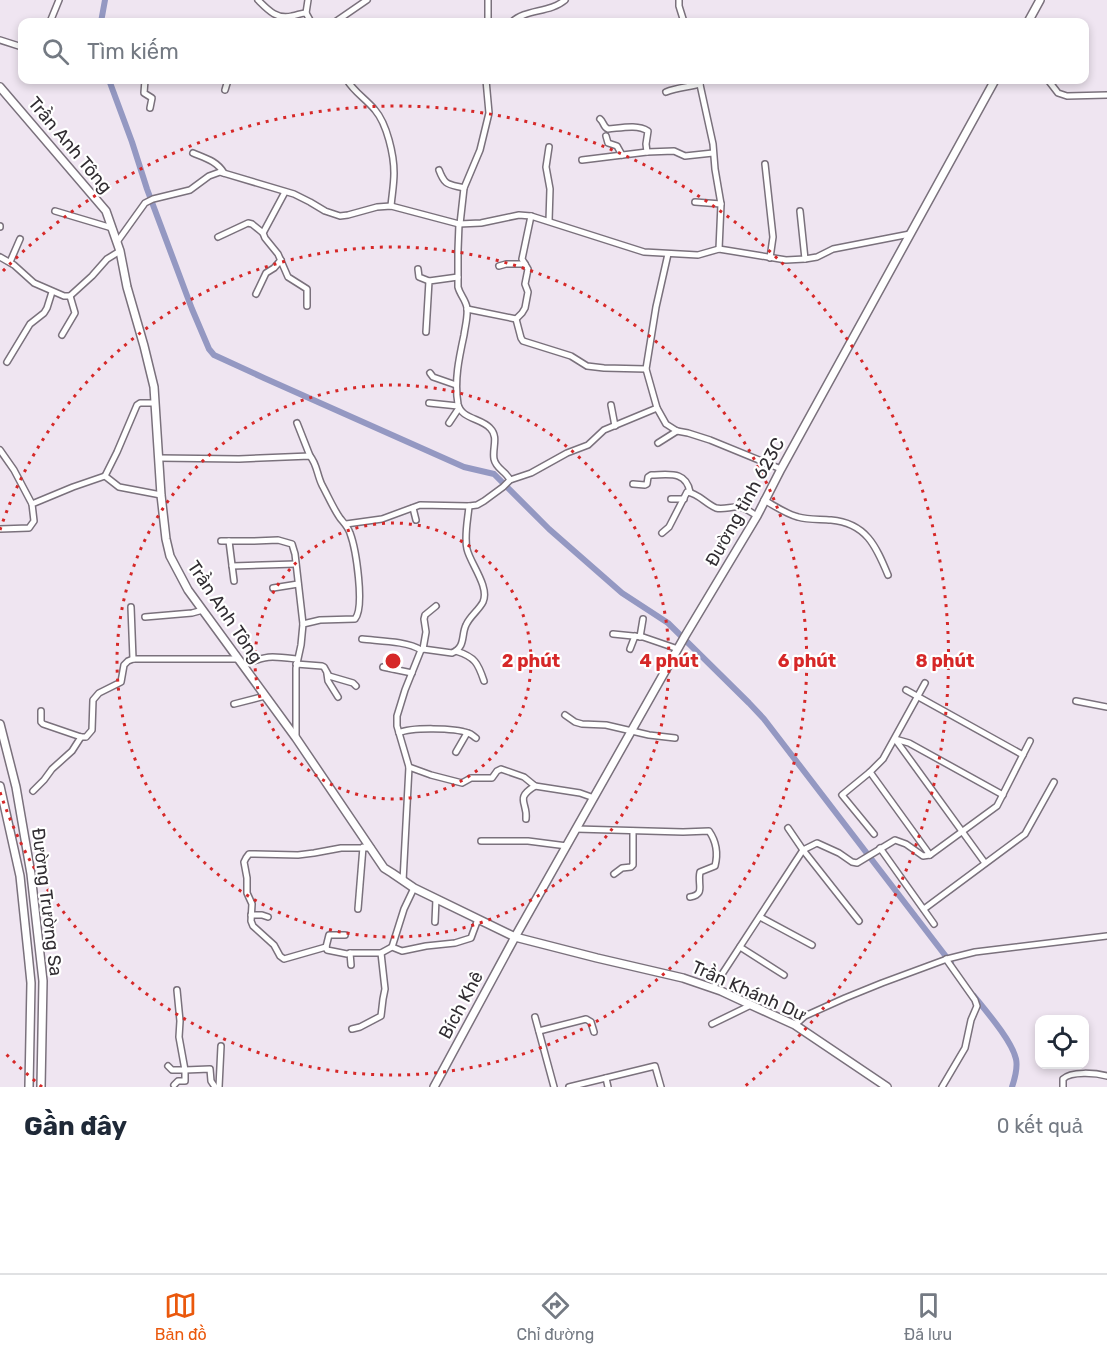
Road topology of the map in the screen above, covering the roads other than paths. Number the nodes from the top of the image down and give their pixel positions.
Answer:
1 (59, 0) edge
2 (258, 0) edge
3 (308, 0) edge
4 (367, 0) edge
5 (488, 0) edge
6 (544, 0) edge
7 (565, 0) edge
8 (679, 0) edge
9 (1040, 0) edge
10 (549, 8) junction
11 (306, 14) junction
12 (52, 18) edge
13 (308, 18) edge
14 (341, 18) edge
15 (488, 18) edge
16 (516, 18) edge
17 (683, 18) edge
18 (1030, 18) edge
19 (0, 40) edge
20 (18, 46) edge
21 (145, 84) edge
22 (227, 84) edge
23 (350, 84) edge
24 (486, 84) edge
25 (694, 84) edge
26 (699, 84) edge
27 (993, 84) edge
28 (1051, 84) edge
29 (0, 87) edge
30 (225, 90) dead end
31 (666, 92) dead end
32 (1107, 95) edge
33 (150, 108) dead end
34 (600, 119) dead end
35 (606, 136) dead end
36 (549, 147) dead end
37 (647, 152) junction
38 (193, 153) dead end
39 (713, 153) junction
40 (622, 155) junction
41 (582, 160) dead end
42 (765, 164) dead end
43 (439, 170) dead end
44 (224, 173) junction
45 (464, 188) junction
46 (285, 192) junction
47 (695, 202) dead end
48 (721, 204) junction
49 (391, 206) junction
50 (55, 211) dead end
51 (800, 211) dead end
52 (531, 216) junction
53 (549, 221) junction
54 (460, 224) junction
55 (112, 228) junction
56 (263, 233) junction
57 (910, 234) junction
58 (218, 237) dead end
59 (20, 239) dead end
60 (117, 242) junction
61 (719, 249) junction
62 (120, 251) junction
63 (668, 254) junction
64 (0, 257) edge
65 (770, 258) junction
66 (805, 259) junction
67 (281, 260) junction
68 (10, 262) junction
69 (525, 264) junction
70 (499, 266) dead end
71 (418, 269) dead end
72 (458, 277) junction
73 (429, 281) junction
74 (52, 292) junction
75 (256, 294) dead end
76 (70, 296) junction
77 (307, 306) dead end
78 (467, 309) junction
79 (516, 319) junction
80 (426, 332) dead end
81 (62, 335) dead end
82 (7, 362) dead end
83 (646, 369) junction
84 (430, 373) dead end
85 (456, 385) junction
86 (155, 403) junction
87 (429, 403) dead end
88 (611, 405) dead end
89 (459, 407) junction
90 (657, 408) junction
91 (297, 423) dead end
92 (449, 423) dead end
93 (615, 426) junction
94 (677, 431) junction
95 (658, 443) dead end
96 (0, 450) edge
97 (309, 456) junction
98 (159, 458) junction
99 (781, 469) junction
100 (105, 476) junction
101 (507, 483) junction
102 (633, 484) dead end
103 (690, 492) junction
104 (161, 495) junction
105 (684, 498) junction
106 (671, 499) dead end
107 (764, 500) junction
108 (32, 504) junction
109 (469, 506) junction
110 (412, 508) junction
111 (757, 516) junction
112 (416, 520) dead end
113 (345, 524) junction
114 (1, 527) edge
115 (662, 533) dead end
116 (221, 541) dead end
117 (229, 541) junction
118 (296, 564) junction
119 (232, 566) junction
120 (888, 575) dead end
121 (234, 581) dead end
122 (298, 584) junction
123 (273, 588) dead end
124 (436, 606) dead end
125 (131, 607) dead end
126 (203, 610) junction
127 (145, 617) dead end
128 (643, 619) dead end
129 (303, 624) junction
130 (613, 634) dead end
131 (637, 636) junction
132 (362, 639) dead end
133 (422, 649) junction
134 (630, 649) dead end
135 (678, 649) junction
136 (456, 651) junction
137 (134, 659) junction
138 (241, 662) junction
139 (297, 662) junction
140 (383, 667) dead end
141 (412, 673) junction
142 (327, 674) junction
143 (484, 681) dead end
144 (925, 683) dead end
145 (356, 686) dead end
146 (906, 690) dead end
147 (265, 696) junction
148 (918, 696) junction
149 (338, 697) dead end
150 (1076, 701) dead end
151 (234, 704) dead end
152 (1107, 706) edge
153 (41, 711) dead end
154 (566, 715) dead end
155 (0, 724) edge
156 (632, 731) junction
157 (399, 733) junction
158 (467, 733) junction
159 (81, 737) junction
160 (296, 738) junction
161 (476, 738) dead end
162 (675, 738) dead end
163 (895, 739) junction
164 (1030, 741) dead end
165 (456, 752) dead end
166 (1023, 755) junction
167 (409, 767) junction
168 (870, 772) junction
169 (1054, 782) dead end
170 (0, 786) edge
171 (535, 786) junction
172 (33, 791) dead end
173 (1003, 795) junction
174 (594, 798) junction
175 (526, 819) dead end
176 (788, 828) dead end
177 (576, 829) junction
178 (633, 831) junction
179 (962, 831) junction
180 (874, 834) dead end
181 (481, 841) dead end
182 (567, 846) junction
183 (367, 848) junction
184 (880, 848) junction
185 (803, 850) junction
186 (930, 855) junction
187 (985, 863) junction
188 (614, 874) dead end
189 (403, 881) junction
190 (414, 888) junction
191 (690, 897) dead end
192 (436, 899) junction
193 (358, 909) dead end
194 (924, 909) junction
195 (251, 915) junction
196 (268, 917) dead end
197 (760, 917) junction
198 (478, 920) junction
199 (860, 921) dead end
200 (435, 922) dead end
201 (934, 924) dead end
202 (345, 935) dead end
203 (1107, 936) edge
204 (515, 937) junction
205 (812, 945) dead end
206 (392, 946) junction
207 (326, 947) junction
208 (740, 947) junction
209 (350, 952) junction
210 (381, 953) junction
211 (948, 959) junction
212 (351, 965) dead end
213 (784, 975) dead end
214 (43, 981) junction
215 (31, 983) junction
216 (712, 988) junction
217 (177, 990) dead end
218 (752, 1005) junction
219 (535, 1017) dead end
220 (712, 1024) dead end
221 (795, 1025) junction
222 (352, 1029) dead end
223 (539, 1031) junction
224 (594, 1032) dead end
225 (221, 1046) dead end
226 (168, 1066) dead end
227 (185, 1070) junction
228 (1107, 1076) edge
229 (606, 1078) junction
230 (174, 1085) dead end
231 (28, 1087) edge
232 (41, 1087) edge
233 (217, 1087) edge
234 (434, 1087) edge
235 (554, 1087) edge
236 (569, 1087) edge
237 (608, 1087) edge
238 (661, 1087) edge
239 (887, 1087) edge
240 (942, 1087) edge
241 (1063, 1087) edge

1 - 12 street
2 - 11 street
3 - 11 street
4 - 14 street
5 - 15 street
6 - 10 street
7 - 10 street
8 - 17 street
9 - 18 main road
10 - 16 street
11 - 13 street
19 - 20 street
21 - 33 street
22 - 30 street
23 - 49 street
24 - 45 street
25 - 31 street
26 - 39 street
27 - 57 main road, Đường tỉnh 623C
28 - 32 street
29 - 55 main road, Trần Anh Tông
34 - 37 street
35 - 40 street
36 - 53 street
37 - 39 street
37 - 40 street
38 - 44 street
39 - 48 street
40 - 41 street
42 - 65 street
43 - 45 street
44 - 46 street
44 - 60 street
45 - 54 street
46 - 49 street
46 - 56 street
47 - 48 street
48 - 61 street
49 - 54 street
50 - 55 street
51 - 66 street
52 - 53 street
52 - 54 street
52 - 69 street
53 - 63 street
54 - 72 street
55 - 60 main road, Trần Anh Tông
56 - 58 street
56 - 67 street
57 - 66 street
57 - 99 main road, Đường tỉnh 623C
59 - 68 street
60 - 62 main road, Trần Anh Tông
61 - 63 street
61 - 65 street
62 - 76 street
62 - 86 main road, Trần Anh Tông
63 - 83 street
64 - 68 street
65 - 66 street
67 - 75 street
67 - 77 street
68 - 74 street
69 - 70 street
69 - 79 street
71 - 73 street
72 - 73 street
72 - 78 street
73 - 80 street
74 - 76 street
74 - 82 street
76 - 81 street
78 - 79 street
78 - 85 street
79 - 83 street
83 - 90 street
84 - 85 street
85 - 89 street
86 - 98 main road, Trần Anh Tông
86 - 100 street
87 - 89 street
88 - 93 street
89 - 92 street
89 - 101 street
90 - 93 street
90 - 94 street
91 - 97 street
93 - 101 street
94 - 95 street
94 - 99 street
96 - 108 street
97 - 98 street
97 - 113 street
98 - 104 main road, Trần Anh Tông
99 - 107 main road, Đường tỉnh 623C
100 - 104 street
100 - 108 street
101 - 109 street
102 - 103 street
103 - 105 street
103 - 111 street
104 - 126 main road, Trần Anh Tông
105 - 106 street
105 - 115 street
107 - 111 main road, Đường tỉnh 623C
107 - 120 street
108 - 114 street
109 - 110 street
109 - 136 street
110 - 112 street
110 - 113 street
111 - 135 main road, Đường tỉnh 623C
113 - 129 street
116 - 117 street
117 - 118 street
117 - 119 street
118 - 119 street
118 - 122 street
119 - 121 street
122 - 123 street
122 - 129 street
124 - 133 street
125 - 137 street
126 - 127 street
126 - 138 main road, Trần Anh Tông
128 - 131 street
129 - 139 street
130 - 131 street
131 - 134 street
131 - 135 street
132 - 133 street
133 - 136 street
133 - 141 street
135 - 156 main road, Đường tỉnh 623C
136 - 143 street
137 - 138 street
137 - 159 street
138 - 139 street
138 - 147 main road, Trần Anh Tông
139 - 142 street
139 - 160 street
140 - 141 street
141 - 157 street
142 - 145 street
142 - 149 street
144 - 148 street
146 - 148 street
147 - 151 street
147 - 160 main road, Trần Anh Tông
148 - 163 street
148 - 166 street
150 - 152 street
153 - 159 street
154 - 156 street
155 - 214 main road, Đường Trường Sa
156 - 162 street
156 - 174 main road, Đường tỉnh 623C
157 - 158 street
157 - 167 street
158 - 161 street
158 - 165 street
159 - 172 street
160 - 183 main road, Trần Anh Tông
163 - 168 street
163 - 173 street
163 - 179 street
164 - 166 street
166 - 173 street
167 - 171 street
167 - 189 street
168 - 180 street
168 - 186 street
169 - 187 street
170 - 215 main road, Đường Trường Sa
171 - 174 street
171 - 175 street
173 - 179 street
174 - 177 main road, Đường tỉnh 623C
176 - 185 street
177 - 178 street
177 - 182 main road, Đường tỉnh 623C
178 - 188 street
178 - 191 street
179 - 186 street
179 - 187 street
181 - 182 street
182 - 204 main road, Đường tỉnh 623C
183 - 189 main road, Trần Anh Tông
183 - 193 street
183 - 195 street
184 - 185 street
184 - 186 street
184 - 194 street
185 - 197 street
185 - 199 street
187 - 194 street
189 - 190 main road, Trần Anh Tông
190 - 192 main road, Trần Anh Tông
190 - 206 street
192 - 198 main road, Trần Anh Tông
192 - 200 street
194 - 201 street
195 - 196 street
195 - 207 street
197 - 205 street
197 - 208 street
198 - 204 main road, Trần Anh Tông
198 - 206 street
202 - 207 street
203 - 211 street
204 - 216 main road, Trần Khánh Dư
204 - 234 main road, Bích Khê
206 - 210 street
207 - 209 street
208 - 213 street
208 - 216 street
209 - 210 street
209 - 212 street
210 - 222 street
211 - 221 street
211 - 240 street
214 - 215 main road
214 - 232 main road, Đường Trường Sa
215 - 231 main road, Đường Trường Sa
216 - 218 main road, Trần Khánh Dư
217 - 227 street
218 - 220 street
218 - 221 main road, Trần Khánh Dư
219 - 223 street
221 - 239 main road, Trần Khánh Dư
223 - 224 street
223 - 235 street
225 - 233 street
226 - 227 street
227 - 230 street
227 - 233 street
228 - 241 street
229 - 236 street
229 - 237 street
229 - 238 street

